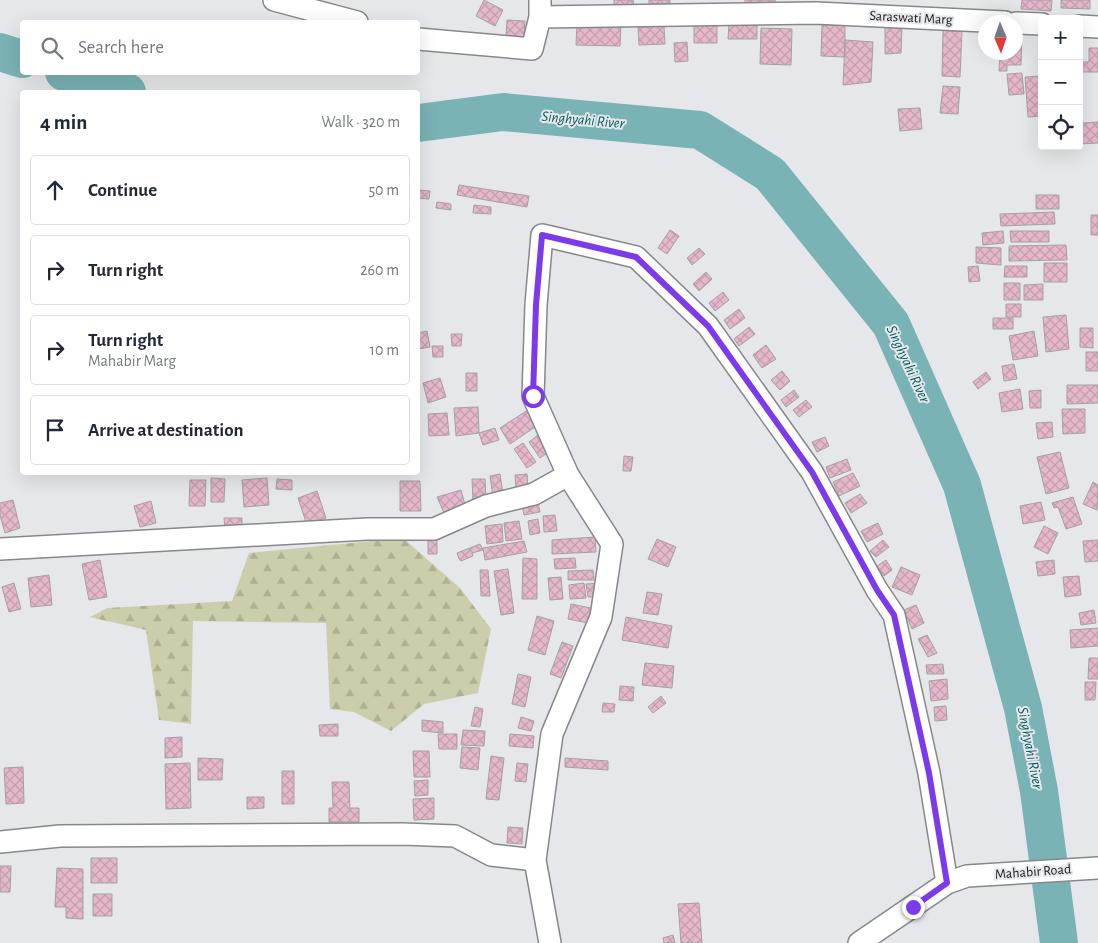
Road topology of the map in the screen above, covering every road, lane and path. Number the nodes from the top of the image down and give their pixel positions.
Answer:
1 (274, 0) edge
2 (816, 7) edge
3 (540, 8) edge
4 (349, 20) edge
5 (978, 20) edge
6 (1023, 23) edge
7 (1038, 24) edge
8 (1083, 26) edge
9 (1098, 27) edge
10 (420, 39) edge
11 (568, 475) junction
12 (0, 549) edge
13 (0, 842) edge
14 (535, 860) junction
15 (1098, 868) edge
16 (947, 883) junction
17 (550, 943) edge
18 (860, 943) edge

1 - 4 street
2 - 3 street, Saraswati Marg
2 - 5 street, Saraswati Marg
3 - 10 street
6 - 7 street
8 - 9 street
11 - 12 street
11 - 14 street
11 - 16 street
13 - 14 street
14 - 17 street
15 - 16 street, Mahabir Road
16 - 18 street, Mahabir Road

